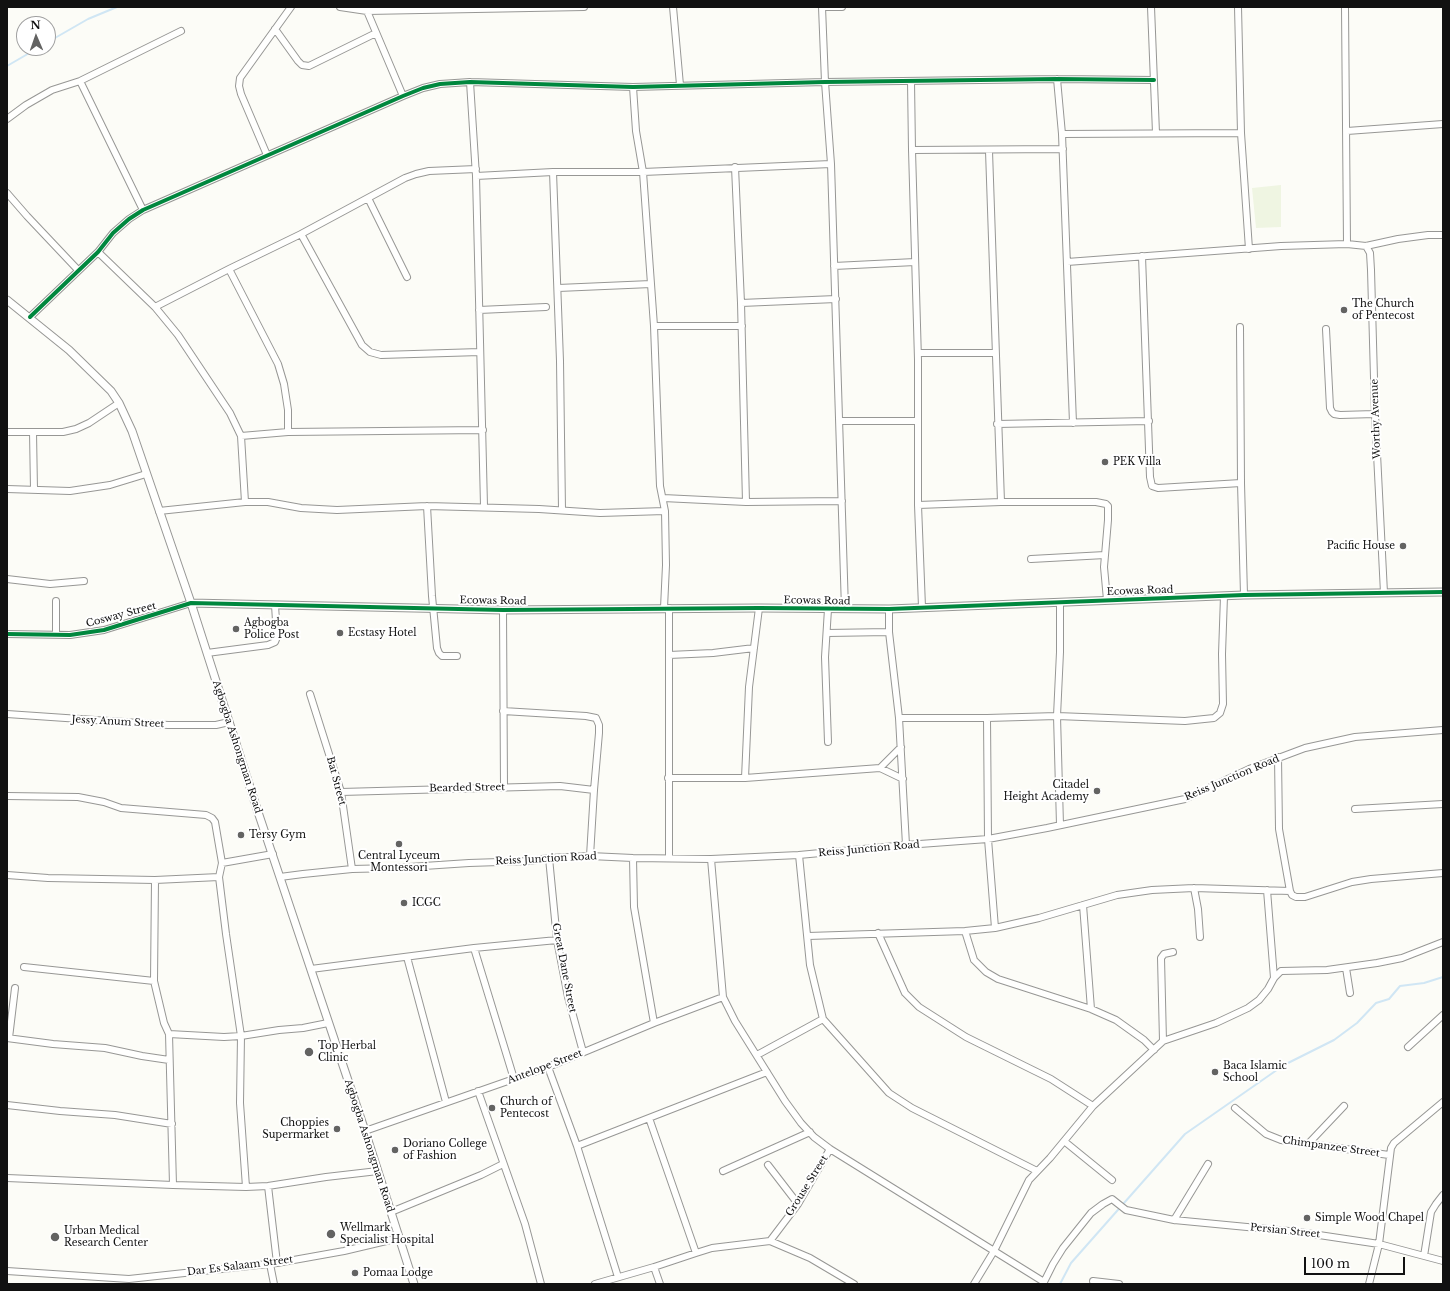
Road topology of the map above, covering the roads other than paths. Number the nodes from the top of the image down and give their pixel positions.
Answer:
1 (292, 7) edge
2 (340, 7) edge
3 (584, 7) edge
4 (673, 7) edge
5 (822, 7) edge
6 (842, 7) edge
7 (1152, 7) edge
8 (1238, 7) edge
9 (1345, 7) edge
10 (367, 11) junction
11 (275, 29) junction
12 (181, 31) dead end
13 (376, 33) junction
14 (1057, 79) junction
15 (1154, 80) junction
16 (80, 81) junction
17 (912, 81) junction
18 (470, 82) junction
19 (825, 82) junction
20 (680, 85) junction
21 (633, 87) junction
22 (403, 96) junction
23 (7, 119) edge
24 (1443, 124) edge
25 (1347, 131) junction
26 (1156, 133) junction
27 (1241, 133) junction
28 (1062, 134) junction
29 (1062, 149) junction
30 (912, 150) junction
31 (989, 151) junction
32 (267, 155) junction
33 (831, 164) junction
34 (735, 167) junction
35 (476, 169) junction
36 (553, 172) junction
37 (643, 172) junction
38 (476, 176) junction
39 (7, 193) edge
40 (368, 198) junction
41 (143, 210) junction
42 (301, 234) junction
43 (1443, 235) edge
44 (1347, 244) junction
45 (1366, 246) junction
46 (1249, 249) junction
47 (98, 252) junction
48 (1142, 256) junction
49 (915, 262) junction
50 (1068, 262) junction
51 (834, 266) junction
52 (229, 269) junction
53 (78, 270) junction
54 (407, 277) dead end
55 (650, 284) junction
56 (558, 288) junction
57 (836, 299) junction
58 (7, 300) edge
59 (741, 303) junction
60 (155, 307) junction
61 (546, 307) dead end
62 (479, 310) junction
63 (30, 317) junction
64 (654, 326) junction
65 (742, 326) junction
66 (1240, 327) dead end
67 (1326, 329) dead end
68 (480, 352) junction
69 (918, 352) junction
70 (996, 352) junction
71 (119, 403) junction
72 (1375, 414) junction
73 (840, 421) junction
74 (918, 421) junction
75 (1149, 421) junction
76 (1073, 422) junction
77 (997, 424) junction
78 (483, 430) junction
79 (7, 432) edge
80 (33, 432) junction
81 (288, 432) junction
82 (241, 436) junction
83 (146, 474) junction
84 (1241, 482) junction
85 (7, 489) edge
86 (34, 490) junction
87 (663, 498) junction
88 (842, 500) junction
89 (245, 502) junction
90 (746, 502) junction
91 (1001, 502) junction
92 (918, 505) junction
93 (427, 506) junction
94 (484, 506) junction
95 (562, 510) junction
96 (159, 511) junction
97 (665, 511) junction
98 (1105, 556) junction
99 (1031, 559) dead end
100 (7, 579) edge
101 (84, 581) dead end
102 (1443, 592) edge
103 (1384, 593) junction
104 (1244, 595) junction
105 (1224, 596) junction
106 (1107, 600) junction
107 (56, 601) dead end
108 (1060, 602) junction
109 (191, 603) junction
110 (275, 605) junction
111 (922, 607) junction
112 (433, 608) junction
113 (667, 608) junction
114 (759, 608) junction
115 (828, 609) junction
116 (889, 609) junction
117 (503, 610) junction
118 (845, 610) junction
119 (889, 632) junction
120 (827, 633) junction
121 (7, 634) edge
122 (56, 635) junction
123 (754, 648) junction
124 (207, 653) junction
125 (669, 655) junction
126 (457, 656) dead end
127 (310, 694) dead end
128 (503, 711) junction
129 (7, 714) edge
130 (1057, 716) junction
131 (899, 718) junction
132 (987, 718) junction
133 (229, 722) junction
134 (1443, 730) edge
135 (828, 742) dead end
136 (901, 747) junction
137 (1278, 757) junction
138 (880, 768) junction
139 (668, 778) junction
140 (745, 778) junction
141 (903, 779) junction
142 (504, 788) junction
143 (594, 790) junction
144 (341, 792) junction
145 (7, 796) edge
146 (1443, 804) edge
147 (1355, 809) dead end
148 (1060, 825) junction
149 (988, 839) junction
150 (906, 845) junction
151 (273, 854) junction
152 (799, 855) junction
153 (590, 856) junction
154 (549, 858) junction
155 (633, 858) junction
156 (669, 858) junction
157 (711, 859) junction
158 (222, 863) junction
159 (352, 869) junction
160 (1443, 873) edge
161 (7, 875) edge
162 (219, 877) junction
163 (280, 878) junction
164 (155, 880) junction
165 (1194, 888) junction
166 (1267, 890) junction
167 (1290, 891) junction
168 (1083, 905) junction
169 (995, 928) junction
170 (965, 931) junction
171 (878, 934) junction
172 (808, 936) junction
173 (1200, 937) dead end
174 (557, 940) junction
175 (1443, 942) edge
176 (474, 948) junction
177 (1173, 952) dead end
178 (407, 957) junction
179 (24, 966) dead end
180 (1346, 968) junction
181 (311, 969) junction
182 (1274, 978) junction
183 (154, 981) junction
184 (15, 988) dead end
185 (1350, 993) dead end
186 (723, 997) junction
187 (1091, 1009) junction
188 (1443, 1015) edge
189 (823, 1019) junction
190 (654, 1022) junction
191 (328, 1023) junction
192 (169, 1034) junction
193 (241, 1036) junction
194 (8, 1038) edge
195 (1163, 1041) junction
196 (1408, 1047) dead end
197 (1154, 1050) junction
198 (583, 1052) junction
199 (756, 1055) junction
200 (169, 1060) junction
201 (548, 1066) junction
202 (767, 1072) junction
203 (514, 1079) junction
204 (478, 1091) junction
205 (446, 1102) junction
206 (1443, 1102) edge
207 (7, 1105) edge
208 (1093, 1106) junction
209 (1344, 1106) dead end
210 (1235, 1108) dead end
211 (649, 1118) junction
212 (172, 1124) junction
213 (365, 1131) junction
214 (810, 1132) junction
215 (1064, 1141) junction
216 (1308, 1144) junction
217 (577, 1146) junction
218 (830, 1149) junction
219 (1389, 1155) junction
220 (503, 1164) junction
221 (1208, 1164) dead end
222 (768, 1165) dead end
223 (378, 1171) junction
224 (723, 1171) dead end
225 (1037, 1171) junction
226 (7, 1178) edge
227 (1112, 1180) dead end
228 (173, 1185) junction
229 (268, 1186) junction
230 (246, 1187) junction
231 (1443, 1195) edge
232 (798, 1204) junction
233 (391, 1212) junction
234 (1174, 1220) junction
235 (399, 1238) junction
236 (770, 1241) junction
237 (1379, 1244) junction
238 (994, 1251) junction
239 (696, 1253) junction
240 (1424, 1256) junction
241 (1443, 1261) edge
242 (277, 1263) junction
243 (270, 1264) junction
244 (654, 1267) junction
245 (7, 1271) edge
246 (618, 1277) junction
247 (1093, 1281) dead end
248 (1043, 1283) edge
249 (274, 1284) edge
250 (414, 1284) edge
251 (541, 1284) edge
252 (594, 1284) edge
253 (660, 1284) edge
254 (854, 1284) edge
255 (974, 1284) edge
256 (1119, 1284) edge
257 (1369, 1284) edge

1 - 11 street
2 - 10 street
3 - 10 street
4 - 20 street
5 - 6 street
5 - 19 street
7 - 15 street
8 - 27 street
9 - 25 street
10 - 13 street
11 - 13 street
11 - 32 street
12 - 16 street
13 - 22 street
14 - 15 street
14 - 17 street
14 - 28 street
15 - 26 street
16 - 23 street
16 - 41 street
17 - 19 street
17 - 30 street
18 - 21 street
18 - 22 street
18 - 35 street
19 - 20 street
19 - 33 street
20 - 21 street
21 - 37 street
22 - 32 street
24 - 25 street
25 - 44 street
26 - 27 street
26 - 28 street
27 - 46 street
28 - 29 street
29 - 31 street
29 - 50 street
30 - 31 street
30 - 49 street
31 - 70 street
32 - 41 street
33 - 34 street
33 - 51 street
34 - 37 street
34 - 59 street
35 - 38 street
35 - 40 street
36 - 37 street
36 - 38 street
36 - 56 street
37 - 55 street
38 - 62 street
39 - 53 street
40 - 42 street
40 - 54 street
41 - 47 street
42 - 52 street
42 - 68 street
43 - 45 street
44 - 45 street
44 - 46 street
45 - 72 street, Worthy Avenue
46 - 48 street
47 - 53 street
47 - 60 street
48 - 50 street
48 - 75 street
49 - 51 street
49 - 69 street
50 - 76 street
51 - 57 street
52 - 60 street
52 - 81 street
53 - 63 street
55 - 56 street
55 - 64 street
56 - 95 street
57 - 59 street
57 - 73 street
58 - 63 street, Agbogba Ashongman Road
59 - 65 street
60 - 82 street
61 - 62 street
62 - 68 street
63 - 71 street, Agbogba Ashongman Road
64 - 65 street
64 - 87 street
65 - 90 street
66 - 84 street
67 - 72 street
68 - 78 street
69 - 70 street
69 - 74 street
70 - 77 street
71 - 80 street
71 - 83 street, Agbogba Ashongman Road
72 - 103 street, Worthy Avenue
73 - 74 street
73 - 88 street
74 - 92 street
75 - 76 street
75 - 84 street
76 - 77 street
77 - 91 street
78 - 81 street
78 - 94 street
79 - 80 street
80 - 86 street
81 - 82 street
82 - 89 street
83 - 86 street
83 - 96 street, Agbogba Ashongman Road
84 - 104 street
85 - 86 street
87 - 90 street
87 - 97 street
88 - 90 street
88 - 118 street
89 - 93 street
89 - 96 street
91 - 92 street
91 - 98 street
92 - 111 street
93 - 94 street
93 - 112 street
94 - 95 street
95 - 97 street
96 - 109 street, Agbogba Ashongman Road
97 - 113 street
98 - 99 street
98 - 106 street
100 - 101 street
102 - 103 street, Ecowas Road
103 - 104 street, Ecowas Road
104 - 105 street, Ecowas Road
105 - 106 street, Ecowas Road
105 - 130 street
106 - 108 street, Ecowas Road
107 - 122 street
108 - 111 street, Ecowas Road
108 - 130 street
109 - 110 street, Ecowas Road
109 - 122 street, Cosway Street
109 - 124 street, Agbogba Ashongman Road
110 - 112 street, Ecowas Road
110 - 124 street
111 - 116 street, Ecowas Road
112 - 117 street, Ecowas Road
112 - 126 street
113 - 114 street, Ecowas Road
113 - 117 street, Ecowas Road
113 - 125 street
114 - 115 street, Ecowas Road
114 - 123 street
115 - 118 street, Ecowas Road
115 - 120 street
116 - 118 street, Ecowas Road
116 - 119 street
117 - 128 street
119 - 120 street
119 - 131 street
120 - 135 street
121 - 122 street, Cosway Street
123 - 125 street
123 - 140 street
124 - 133 street, Agbogba Ashongman Road
125 - 139 street
127 - 144 street, Bat Street
128 - 142 street
128 - 143 street
129 - 133 street, Jessy Anum Street
130 - 132 street
130 - 148 street
131 - 132 street
131 - 136 street
132 - 149 street
133 - 151 street, Agbogba Ashongman Road
134 - 137 street, Reiss Junction Road
136 - 138 street
136 - 141 street
137 - 148 street, Reiss Junction Road
137 - 167 street
138 - 140 street
138 - 141 street
139 - 140 street
139 - 156 street
141 - 150 street
142 - 143 street, Bearded Street
142 - 144 street, Bearded Street
143 - 153 street
144 - 159 street, Bat Street
145 - 158 street
146 - 147 street
148 - 149 street, Reiss Junction Road
149 - 150 street, Reiss Junction Road
149 - 169 street
150 - 152 street, Reiss Junction Road
151 - 158 street
151 - 163 street, Agbogba Ashongman Road
152 - 157 street, Reiss Junction Road
152 - 172 street
153 - 154 street, Reiss Junction Road
153 - 155 street, Reiss Junction Road
154 - 159 street, Reiss Junction Road
154 - 174 street, Great Dane Street
155 - 156 street, Reiss Junction Road
155 - 190 street
156 - 157 street, Reiss Junction Road
157 - 186 street
158 - 162 street
159 - 163 street, Reiss Junction Road
160 - 167 street
161 - 164 street
162 - 164 street
162 - 193 street
163 - 181 street, Agbogba Ashongman Road
164 - 183 street
165 - 166 street
165 - 168 street
165 - 173 street
166 - 167 street
166 - 182 street
168 - 169 street
168 - 187 street
169 - 170 street
170 - 171 street
170 - 187 street
171 - 172 street
171 - 208 street
172 - 189 street
174 - 176 street
174 - 198 street, Great Dane Street
175 - 180 street
176 - 178 street
176 - 203 street
177 - 195 street
178 - 181 street
178 - 205 street
179 - 183 street
180 - 182 street
180 - 185 street
181 - 191 street, Agbogba Ashongman Road
182 - 195 street
183 - 192 street
184 - 194 street
186 - 190 street, Antelope Street
186 - 199 street
187 - 197 street
188 - 196 street
189 - 199 street
189 - 225 street
190 - 198 street, Antelope Street
191 - 193 street
191 - 213 street, Agbogba Ashongman Road
192 - 193 street
192 - 200 street
193 - 230 street
194 - 200 street
195 - 197 street
197 - 208 street
198 - 201 street, Antelope Street
199 - 202 street
200 - 212 street
201 - 203 street, Antelope Street
201 - 217 street
202 - 211 street
202 - 214 street
203 - 204 street, Antelope Street
204 - 205 street, Antelope Street
204 - 220 street
205 - 213 street, Antelope Street
206 - 219 street, Chimpanzee Street
207 - 212 street
208 - 215 street
209 - 216 street
210 - 216 street, Chimpanzee Street
211 - 217 street
211 - 239 street
212 - 228 street
213 - 223 street, Agbogba Ashongman Road
214 - 218 street
214 - 224 street
215 - 225 street
215 - 227 street
216 - 219 street, Chimpanzee Street
217 - 246 street
218 - 232 street, Grouse Street
218 - 238 street
219 - 237 street, Chimpanzee Street
220 - 233 street
220 - 251 street
221 - 234 street
222 - 232 street
223 - 229 street
223 - 233 street, Agbogba Ashongman Road
225 - 238 street
226 - 228 street
228 - 230 street
229 - 230 street
229 - 242 street
231 - 240 street
232 - 236 street, Grouse Street
233 - 235 street, Agbogba Ashongman Road
234 - 237 street, Persian Street
234 - 248 street, Persian Street
235 - 242 street, Dar Es Salaam Street
235 - 250 street, Agbogba Ashongman Road
236 - 239 street
236 - 254 street
237 - 240 street, Persian Street
237 - 257 street, Chimpanzee Street
238 - 248 street
238 - 255 street
239 - 244 street
240 - 241 street, Persian Street
242 - 243 street, Dar Es Salaam Street
243 - 245 street, Dar Es Salaam Street
243 - 249 street
244 - 246 street
244 - 253 street
246 - 252 street
247 - 256 street

